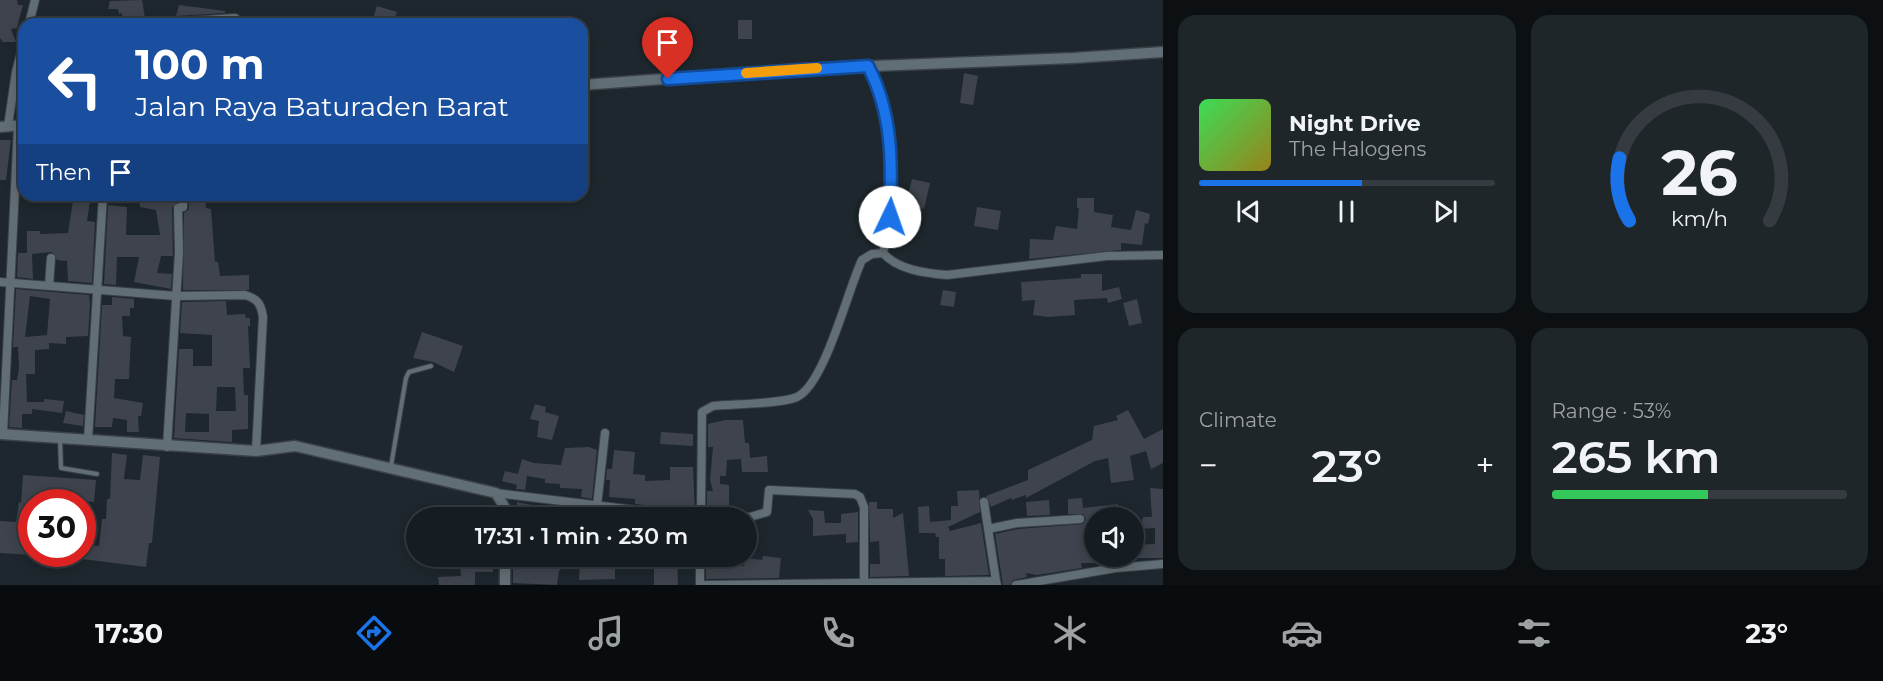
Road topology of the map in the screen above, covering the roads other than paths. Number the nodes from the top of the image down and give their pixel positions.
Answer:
1 (35, 0) edge
2 (30, 18) edge
3 (1163, 52) edge
4 (18, 64) edge
5 (868, 66) junction
6 (588, 86) edge
7 (13, 126) edge
8 (103, 201) edge
9 (183, 201) edge
10 (883, 253) junction
11 (1163, 255) edge
12 (51, 258) dead end
13 (4, 283) edge
14 (49, 286) junction
15 (97, 290) junction
16 (176, 296) junction
17 (431, 366) dead end
18 (1, 434) edge
19 (605, 434) dead end
20 (60, 438) junction
21 (88, 440) junction
22 (167, 447) junction
23 (256, 452) junction
24 (391, 466) junction
25 (97, 474) dead end
26 (496, 493) junction
27 (984, 502) dead end
28 (597, 506) junction
29 (504, 507) edge
30 (606, 507) edge
31 (701, 507) edge
32 (757, 515) edge
33 (1080, 519) dead end
34 (988, 529) junction
35 (1163, 564) edge
36 (505, 567) edge
37 (700, 567) edge
38 (997, 583) edge
39 (849, 584) edge
40 (864, 584) junction
41 (505, 585) edge
42 (700, 585) edge
43 (706, 585) edge
44 (1016, 585) edge

1 - 2 street
3 - 5 street
4 - 7 street
5 - 6 street
5 - 10 street
7 - 13 street
8 - 15 street
9 - 16 street
10 - 11 street
10 - 31 street
12 - 14 street
13 - 14 street
13 - 18 street
14 - 15 street
15 - 16 street
15 - 21 street
16 - 22 street
16 - 23 street
17 - 24 lane
18 - 20 street
19 - 28 street
20 - 21 street
20 - 25 lane
21 - 22 street
22 - 23 street
23 - 24 street
24 - 26 street
26 - 28 street
26 - 29 street
27 - 34 street
28 - 30 street
32 - 40 street
33 - 34 street
34 - 38 street
35 - 44 street
36 - 41 street
37 - 42 street
38 - 40 street
39 - 40 street
39 - 43 street

